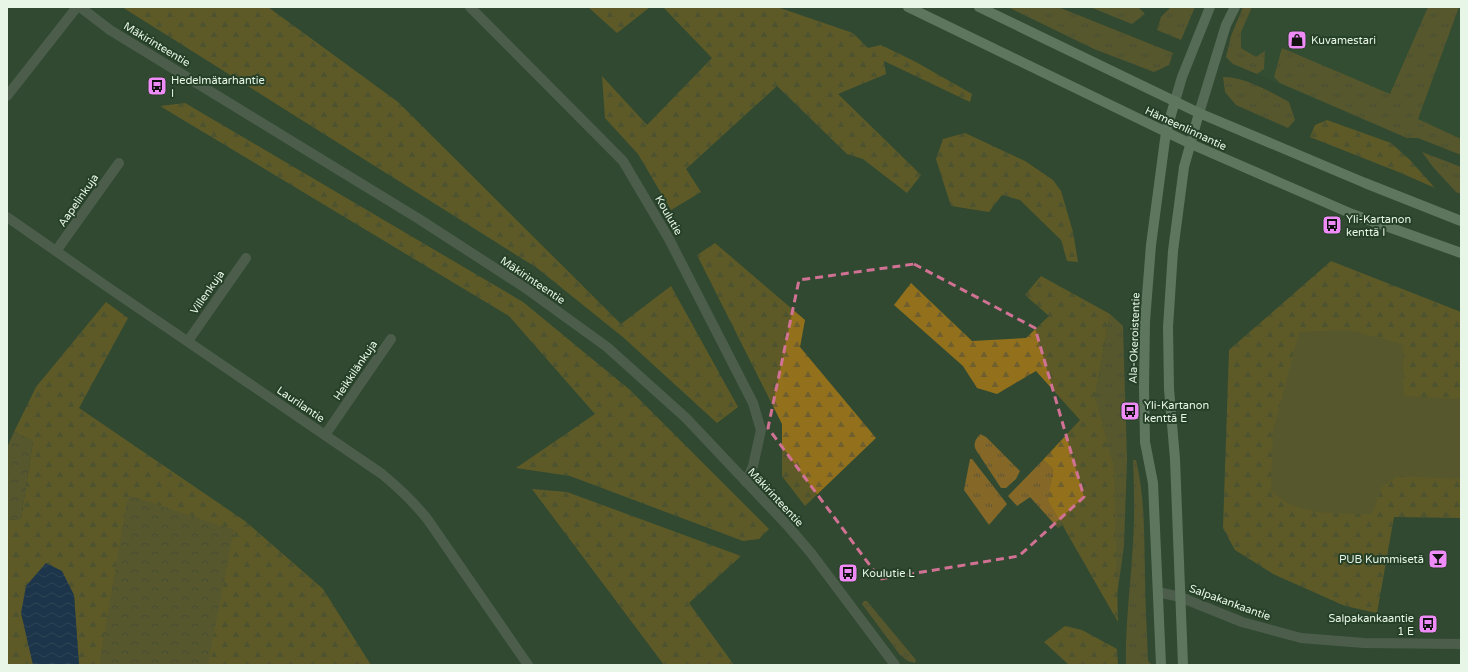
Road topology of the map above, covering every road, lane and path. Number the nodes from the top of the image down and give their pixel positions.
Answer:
1 (77, 7) edge
2 (80, 7) edge
3 (470, 7) edge
4 (908, 7) edge
5 (979, 7) edge
6 (1210, 7) edge
7 (1234, 7) edge
8 (7, 96) edge
9 (1175, 101) junction
10 (1199, 113) junction
11 (1166, 132) junction
12 (1191, 144) junction
13 (118, 163) dead end
14 (7, 217) edge
15 (1461, 221) edge
16 (56, 252) junction
17 (1461, 253) edge
18 (246, 258) dead end
19 (391, 338) dead end
20 (188, 341) junction
21 (325, 434) junction
22 (746, 482) junction
23 (1158, 592) junction
24 (1180, 597) junction
25 (1461, 644) edge
26 (528, 665) edge
27 (895, 665) edge
28 (1161, 665) edge
29 (1183, 665) edge

1 - 8 street
2 - 22 street, Mäkirinteentie
3 - 22 street, Koulutie
4 - 11 main road, Hämeenlinnantie
5 - 9 main road, Hämeenlinnantie
6 - 9 main road
7 - 10 main road
9 - 10 main road, Hämeenlinnantie
9 - 11 main road, Ala-Okeroistentie
10 - 12 main road
10 - 15 main road, Hämeenlinnantie
11 - 12 main road, Hämeenlinnantie
11 - 23 main road, Ala-Okeroistentie
12 - 17 main road, Hämeenlinnantie
12 - 24 main road
13 - 16 street, Aapelinkuja
14 - 16 street, Laurilantie
16 - 20 street, Laurilantie
18 - 20 street, Villenkuja
19 - 21 street, Heikkilänkuja
20 - 21 street, Laurilantie
21 - 26 street, Laurilantie
22 - 27 street, Mäkirinteentie
23 - 24 street, Salpakankaantie
23 - 28 main road, Ala-Okeroistentie
24 - 25 street, Salpakankaantie
24 - 29 main road

